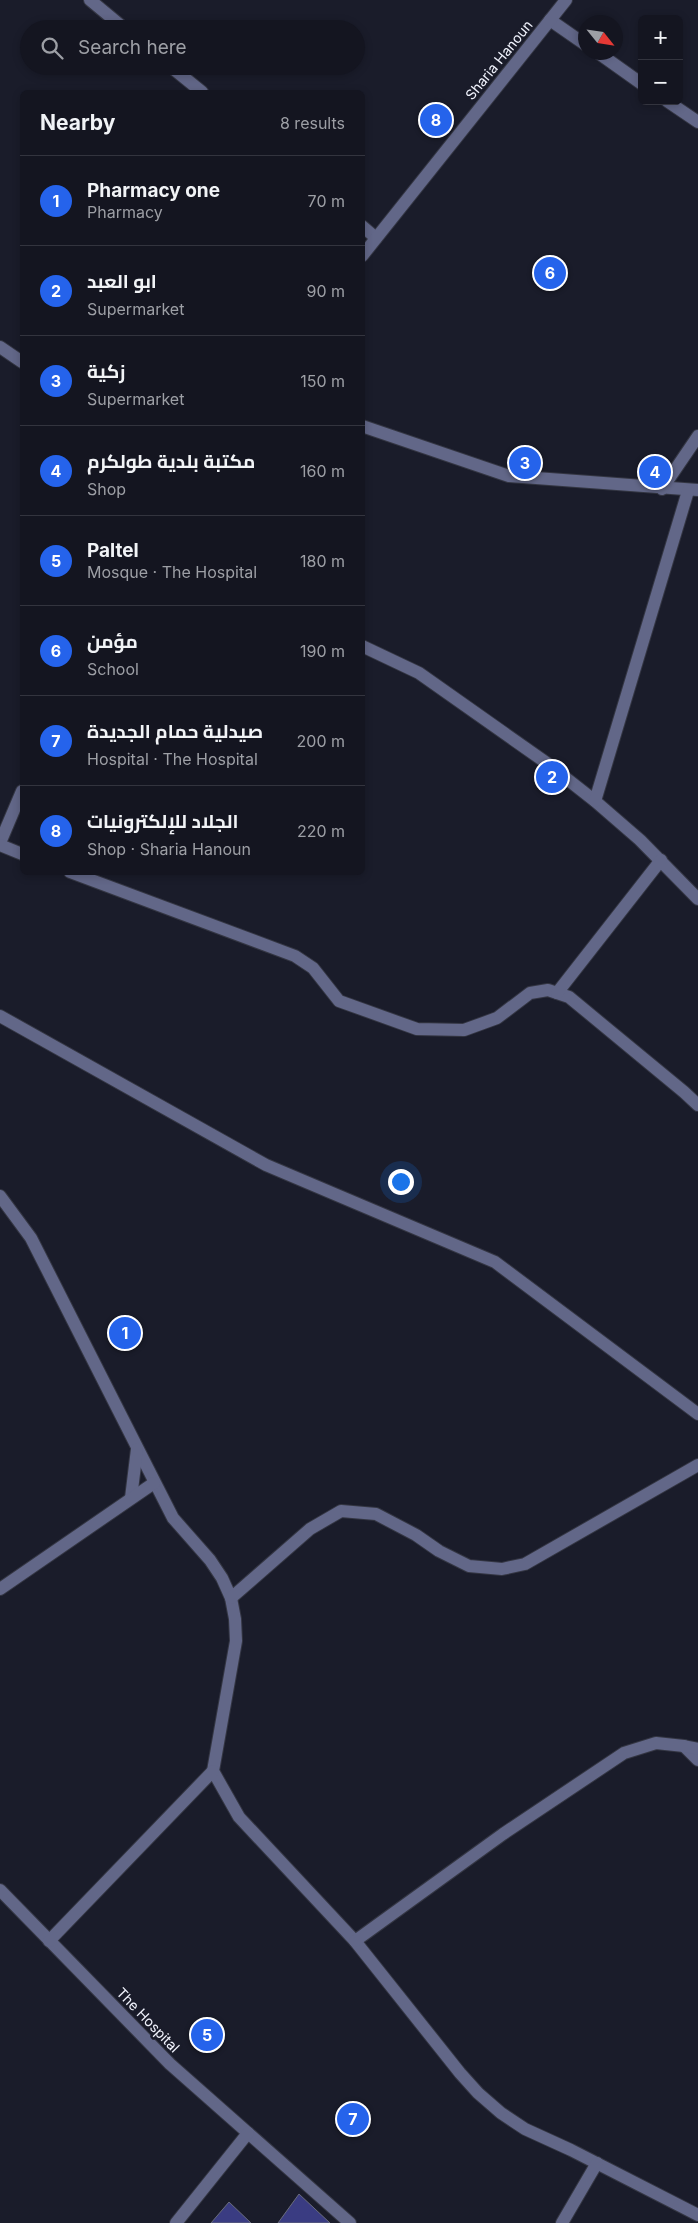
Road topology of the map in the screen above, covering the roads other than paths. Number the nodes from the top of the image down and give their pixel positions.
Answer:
1 (90, 0) edge
2 (566, 0) edge
3 (114, 20) edge
4 (550, 20) junction
5 (578, 39) edge
6 (608, 60) edge
7 (181, 75) edge
8 (638, 81) edge
9 (200, 90) edge
10 (673, 105) edge
11 (698, 122) edge
12 (365, 229) edge
13 (376, 238) junction
14 (365, 252) edge
15 (0, 347) edge
16 (20, 361) edge
17 (365, 427) edge
18 (698, 436) edge
19 (662, 489) junction
20 (693, 491) edge
21 (365, 647) edge
22 (20, 795) edge
23 (595, 801) junction
24 (0, 844) edge
25 (20, 853) edge
26 (661, 860) junction
27 (78, 875) edge
28 (698, 899) edge
29 (557, 993) junction
30 (0, 1016) edge
31 (698, 1105) edge
32 (0, 1196) edge
33 (698, 1414) edge
34 (137, 1449) junction
35 (698, 1465) edge
36 (154, 1483) junction
37 (131, 1498) junction
38 (0, 1589) edge
39 (231, 1598) junction
40 (684, 1746) junction
41 (698, 1749) edge
42 (698, 1760) edge
43 (213, 1771) junction
44 (0, 1890) edge
45 (49, 1940) junction
46 (355, 1941) junction
47 (248, 2133) junction
48 (597, 2163) junction
49 (698, 2214) edge
50 (176, 2223) edge
51 (350, 2223) edge
52 (562, 2223) edge

1 - 3 street
2 - 4 street, Sharia Hanoun
4 - 5 street
4 - 13 street, Sharia Hanoun
6 - 8 street
7 - 9 street
10 - 11 street
12 - 13 street
13 - 14 street, Sharia Hanoun
15 - 16 street
17 - 19 street
18 - 19 street
19 - 20 street
20 - 23 street
21 - 23 street
22 - 24 street
23 - 26 street
24 - 25 street
26 - 28 street
26 - 29 street
27 - 29 street
29 - 31 street
30 - 33 street
32 - 34 street
34 - 36 street
34 - 37 street
35 - 39 street
36 - 37 street
36 - 39 street
37 - 38 street
39 - 43 street
40 - 41 street
40 - 42 street
40 - 46 street
43 - 45 street
43 - 46 street
44 - 45 street, The Hospital
45 - 47 street, The Hospital
46 - 48 street
47 - 50 street
47 - 51 street, The Hospital
48 - 49 street
48 - 52 street

